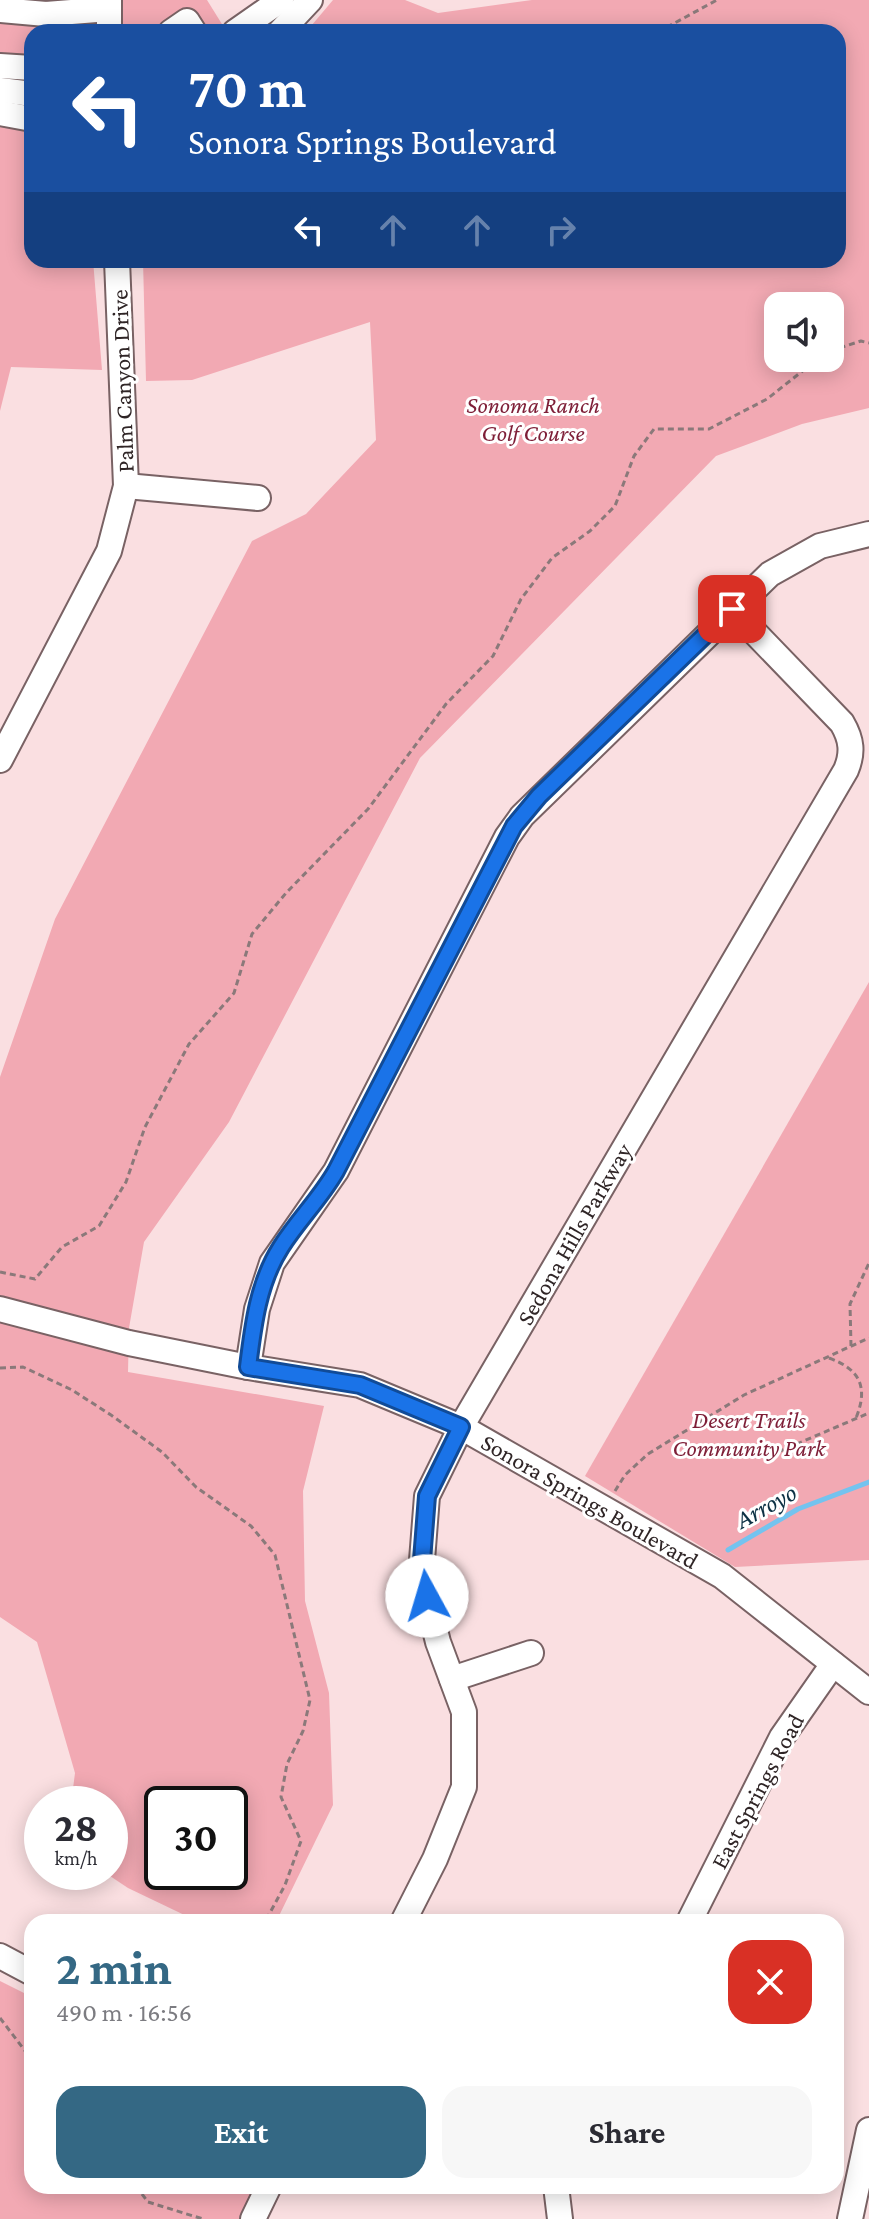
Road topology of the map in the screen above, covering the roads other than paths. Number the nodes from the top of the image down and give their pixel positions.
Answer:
1 (280, 0) edge
2 (310, 0) edge
3 (0, 10) edge
4 (109, 14) edge
5 (246, 24) edge
6 (288, 24) edge
7 (0, 66) edge
8 (24, 68) edge
9 (0, 90) edge
10 (24, 93) edge
11 (0, 113) edge
12 (24, 118) edge
13 (117, 268) edge
14 (126, 486) junction
15 (258, 498) dead end
16 (869, 534) edge
17 (732, 609) junction
18 (0, 760) edge
19 (0, 1309) edge
20 (248, 1367) junction
21 (461, 1427) junction
22 (531, 1653) dead end
23 (833, 1664) junction
24 (452, 1679) junction
25 (869, 1692) edge
26 (407, 1914) edge
27 (693, 1914) edge
28 (0, 1956) edge
29 (24, 1969) edge
30 (869, 2130) edge
31 (265, 2194) edge
32 (557, 2194) edge
33 (253, 2219) edge
34 (560, 2219) edge
35 (850, 2219) edge

1 - 5 street
2 - 6 street
3 - 4 street
7 - 8 street
9 - 10 street
11 - 12 street
13 - 14 street, Palm Canyon Drive
14 - 15 street
14 - 18 street, Palm Canyon Drive
16 - 17 street
17 - 20 street
17 - 21 street, Sedona Hills Parkway
19 - 20 street, Sonora Springs Boulevard
20 - 21 street, Sonora Springs Boulevard
21 - 23 street, Sonora Springs Boulevard
21 - 24 street, Sedona Hills Parkway
22 - 24 street
23 - 25 street, Sonora Springs Boulevard
23 - 27 street, East Springs Road
24 - 26 street, Sedona Hills Parkway
28 - 29 street
30 - 35 street
31 - 33 street
32 - 34 street

